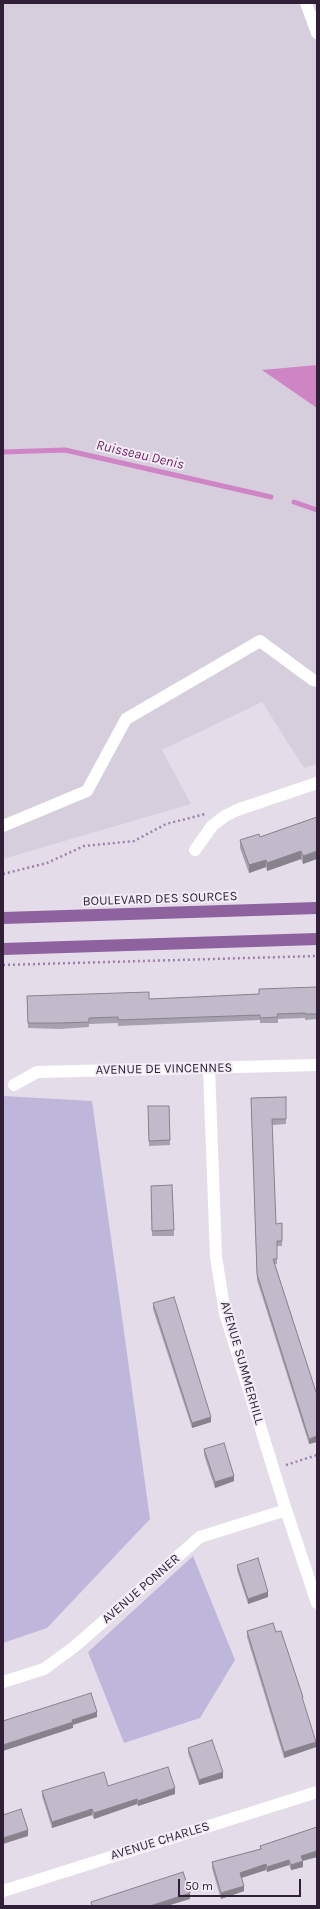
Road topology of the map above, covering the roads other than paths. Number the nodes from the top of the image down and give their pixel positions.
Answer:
1 (306, 3) edge
2 (317, 33) edge
3 (317, 681) edge
4 (317, 783) edge
5 (3, 826) edge
6 (195, 850) dead end
7 (317, 908) edge
8 (3, 918) edge
9 (317, 939) edge
10 (3, 949) edge
11 (317, 1065) edge
12 (210, 1068) junction
13 (14, 1085) dead end
14 (286, 1510) junction
15 (317, 1603) edge
16 (3, 1682) edge
17 (317, 1792) edge
18 (3, 1891) edge

1 - 2 street
3 - 5 street
4 - 6 street
7 - 8 main road, BOULEVARD DES SOURCES
9 - 10 main road
11 - 12 street, AVENUE DE VINCENNES
12 - 13 street, AVENUE DE VINCENNES
12 - 14 street, AVENUE SUMMERHILL
14 - 15 street, AVENUE SUMMERHILL
14 - 16 street, AVENUE PONNER
17 - 18 street, AVENUE CHARLES

